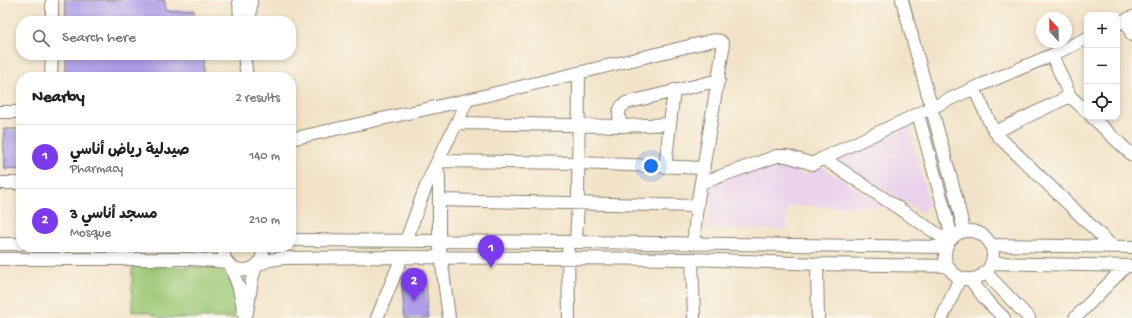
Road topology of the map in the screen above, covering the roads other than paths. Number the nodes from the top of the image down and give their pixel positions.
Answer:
1 (52, 0) edge
2 (239, 0) edge
3 (251, 0) edge
4 (902, 0) edge
5 (52, 16) edge
6 (240, 16) edge
7 (250, 16) edge
8 (1125, 21) edge
9 (1132, 35) edge
10 (1084, 39) edge
11 (1052, 55) junction
12 (52, 60) edge
13 (245, 60) edge
14 (249, 60) edge
15 (52, 72) edge
16 (247, 72) edge
17 (248, 72) edge
18 (579, 73) junction
19 (719, 80) junction
20 (974, 88) junction
21 (674, 90) junction
22 (1070, 96) junction
23 (467, 100) junction
24 (931, 108) junction
25 (1084, 109) edge
26 (0, 112) edge
27 (16, 112) edge
28 (918, 114) junction
29 (1095, 120) edge
30 (458, 123) junction
31 (670, 124) junction
32 (579, 126) junction
33 (621, 126) junction
34 (995, 132) junction
35 (296, 138) edge
36 (1132, 155) edge
37 (823, 158) junction
38 (437, 163) junction
39 (579, 163) junction
40 (665, 167) junction
41 (704, 168) junction
42 (0, 183) edge
43 (16, 183) edge
44 (701, 183) junction
45 (439, 200) junction
46 (578, 203) junction
47 (697, 206) junction
48 (964, 231) junction
49 (296, 240) edge
50 (406, 240) junction
51 (439, 241) junction
52 (572, 242) junction
53 (949, 242) junction
54 (0, 244) edge
55 (16, 244) edge
56 (693, 244) junction
57 (707, 244) junction
58 (847, 245) junction
59 (991, 245) junction
60 (1113, 247) junction
61 (1132, 247) edge
62 (224, 252) edge
63 (263, 252) edge
64 (402, 257) junction
65 (440, 257) junction
66 (569, 258) junction
67 (0, 259) edge
68 (692, 259) junction
69 (707, 260) junction
70 (229, 264) junction
71 (817, 264) junction
72 (847, 264) junction
73 (257, 265) junction
74 (947, 266) junction
75 (1129, 266) edge
76 (988, 268) junction
77 (965, 278) junction
78 (246, 318) edge
79 (377, 318) edge
80 (449, 318) edge
81 (569, 318) edge
82 (694, 318) edge
83 (818, 318) edge
84 (942, 318) edge
85 (1004, 318) edge
86 (1029, 318) edge
87 (1075, 318) edge

1 - 5 street
2 - 6 street
3 - 7 street
4 - 24 street
8 - 9 street
10 - 11 street
11 - 20 street
11 - 22 street
12 - 15 street
13 - 16 street
14 - 17 street
18 - 19 street
18 - 23 street
18 - 32 street
19 - 21 street
19 - 41 street
20 - 24 street
20 - 34 street
21 - 31 street
21 - 33 street
22 - 25 street
22 - 34 street
23 - 30 street
23 - 35 street
24 - 28 street
24 - 48 street
26 - 27 street
28 - 37 street
28 - 53 street
29 - 36 street
30 - 32 street
30 - 38 street
31 - 33 street
31 - 40 street
32 - 33 street
32 - 39 street
34 - 60 street
37 - 44 street
37 - 53 street
38 - 39 street
38 - 45 street
38 - 50 street
39 - 40 street
39 - 46 street
40 - 41 street
41 - 44 street
42 - 43 street
44 - 47 street
45 - 46 street
45 - 51 street
46 - 47 street
46 - 52 street
47 - 56 street
48 - 53 street
48 - 59 street
49 - 50 street
50 - 51 street
51 - 52 street
51 - 65 street
52 - 56 street
52 - 66 street
53 - 58 street
53 - 74 street
54 - 55 street
56 - 57 street
57 - 58 street
57 - 69 street
58 - 72 street
59 - 60 street
59 - 76 street
60 - 61 street
62 - 70 street
63 - 73 street
64 - 65 street
64 - 73 street
64 - 79 street
65 - 66 street
65 - 80 street
66 - 68 street
66 - 81 street
67 - 70 street
68 - 69 street
68 - 82 street
69 - 71 street
70 - 73 street
70 - 78 street
71 - 72 street
71 - 83 street
72 - 74 street
73 - 78 street
74 - 77 street
75 - 76 street
75 - 87 street
76 - 77 street
76 - 86 street
77 - 84 street
77 - 85 street

